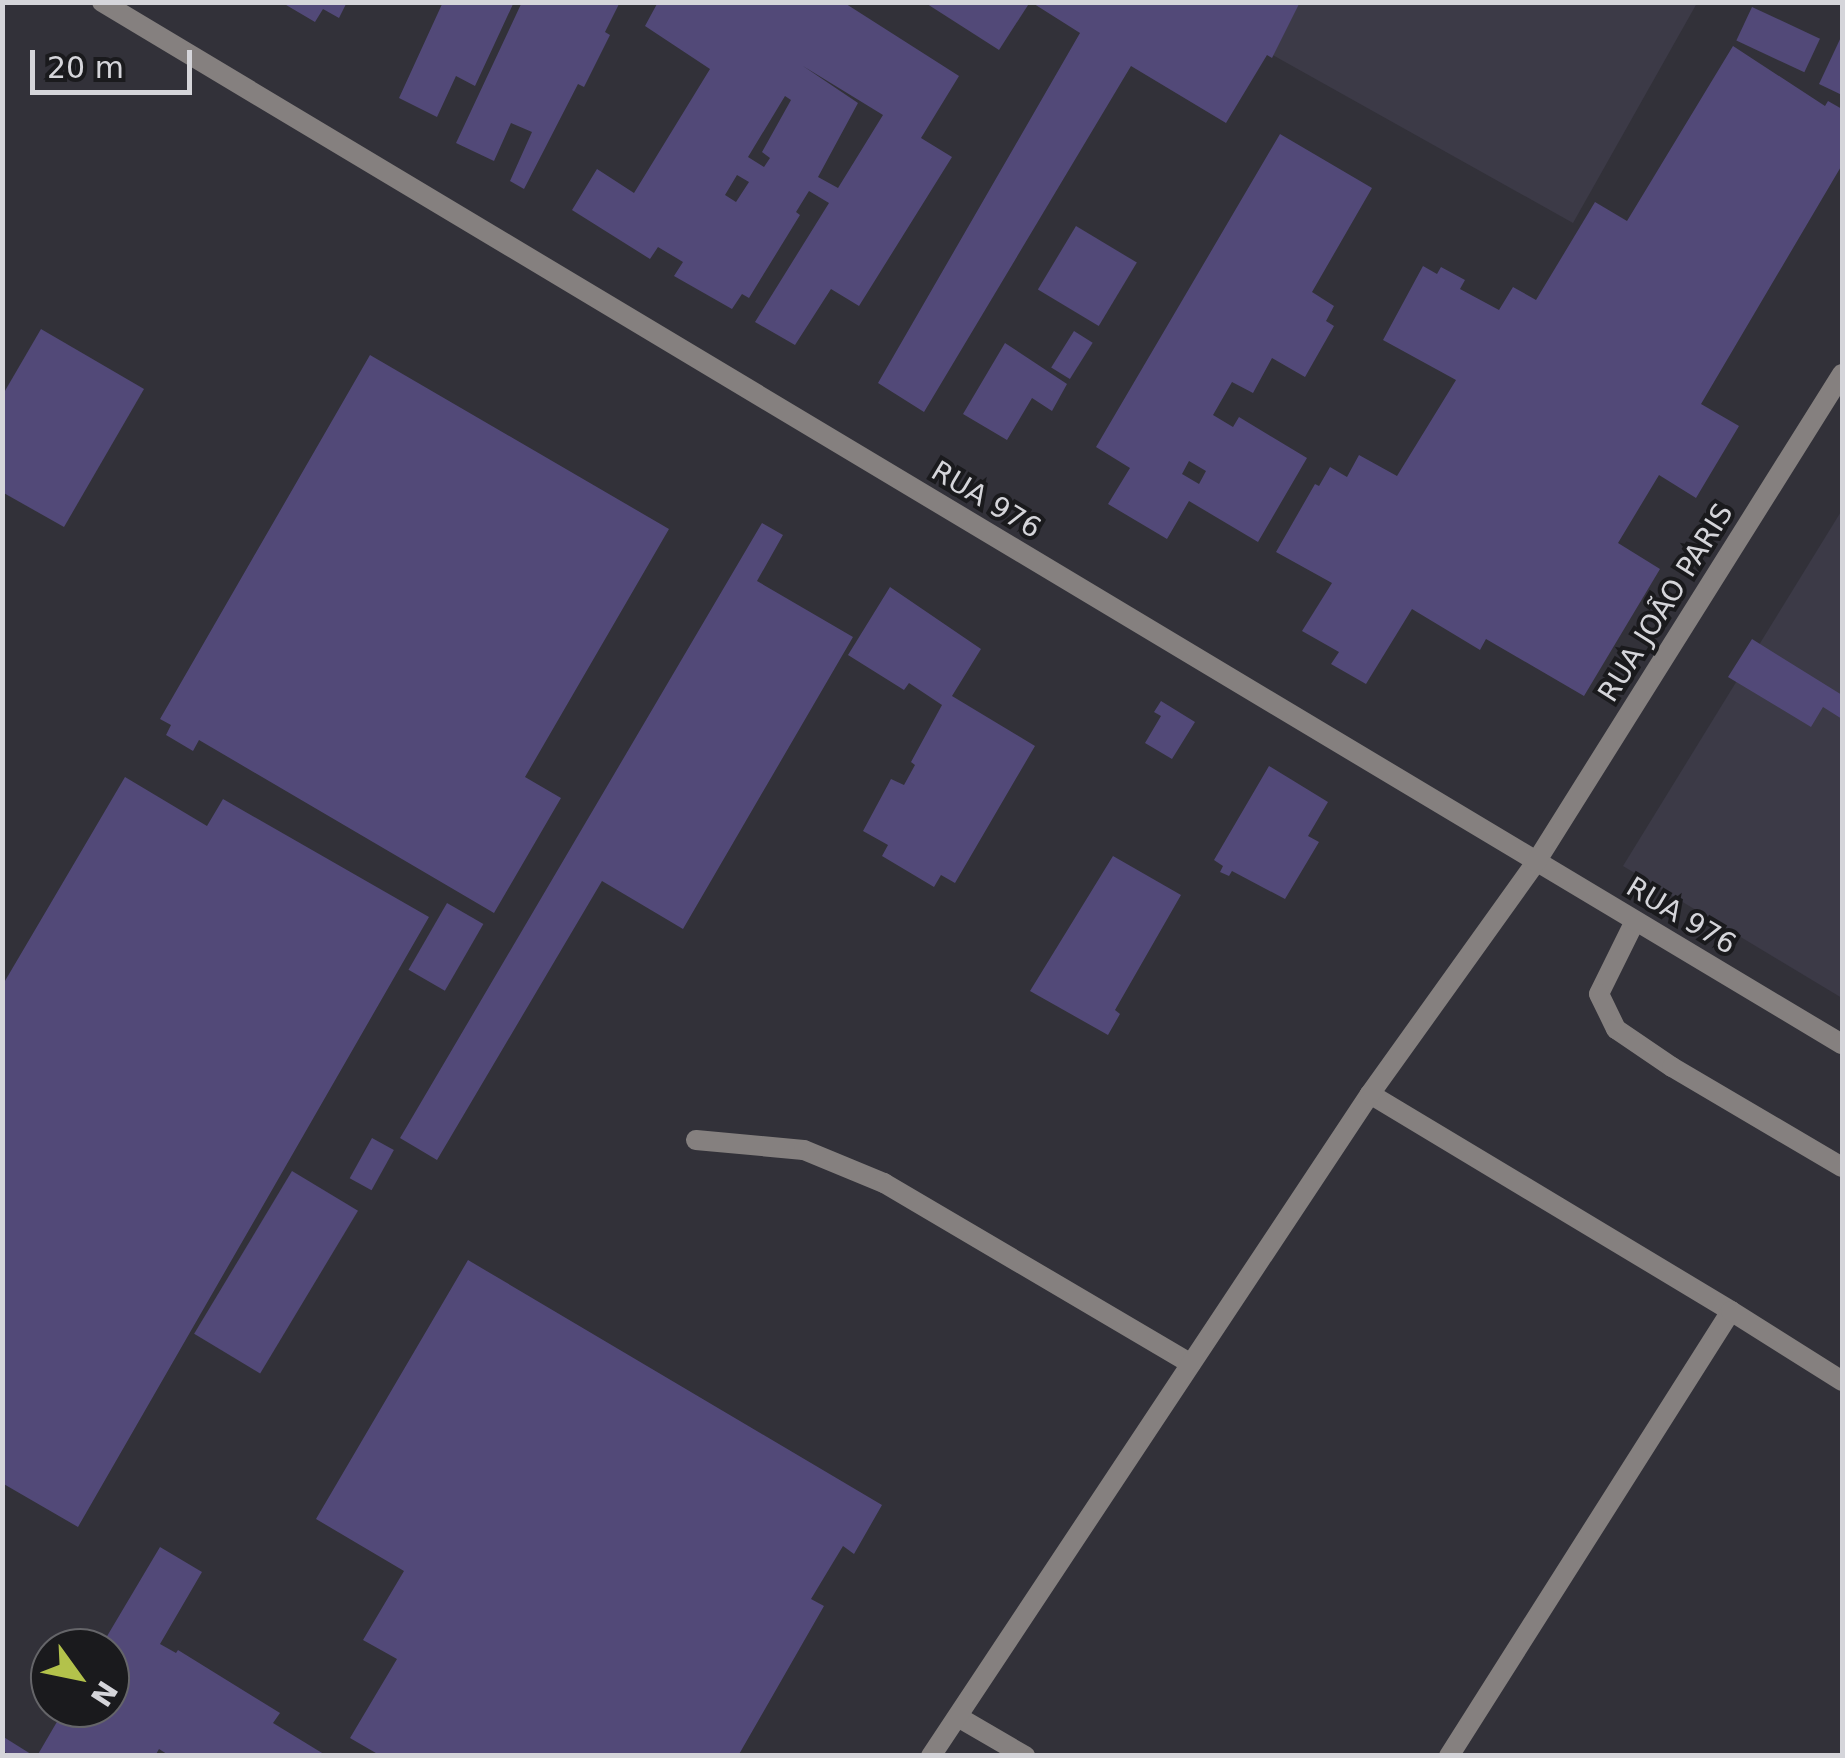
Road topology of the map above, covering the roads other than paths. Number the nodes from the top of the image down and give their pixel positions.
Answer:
1 (102, 2) edge
2 (1842, 374) edge
3 (1536, 862) junction
4 (1635, 921) junction
5 (1842, 1044) edge
6 (1370, 1094) junction
7 (696, 1140) dead end
8 (1842, 1166) edge
9 (1731, 1310) junction
10 (1191, 1364) junction
11 (1842, 1381) edge
12 (958, 1717) junction
13 (931, 1756) edge
14 (1024, 1756) edge
15 (1449, 1756) edge

1 - 3 street, RUA 976
2 - 3 street, RUA JOÃO PARIS
3 - 4 street, RUA 976
3 - 6 street, RUA JOÃO PARIS
4 - 5 street, RUA 976
4 - 8 street
6 - 9 street
6 - 10 street, RUA JOÃO PARIS
7 - 10 street
9 - 11 street
9 - 15 street
10 - 12 street, RUA JOÃO PARIS
12 - 13 street, RUA JOÃO PARIS
12 - 14 street

